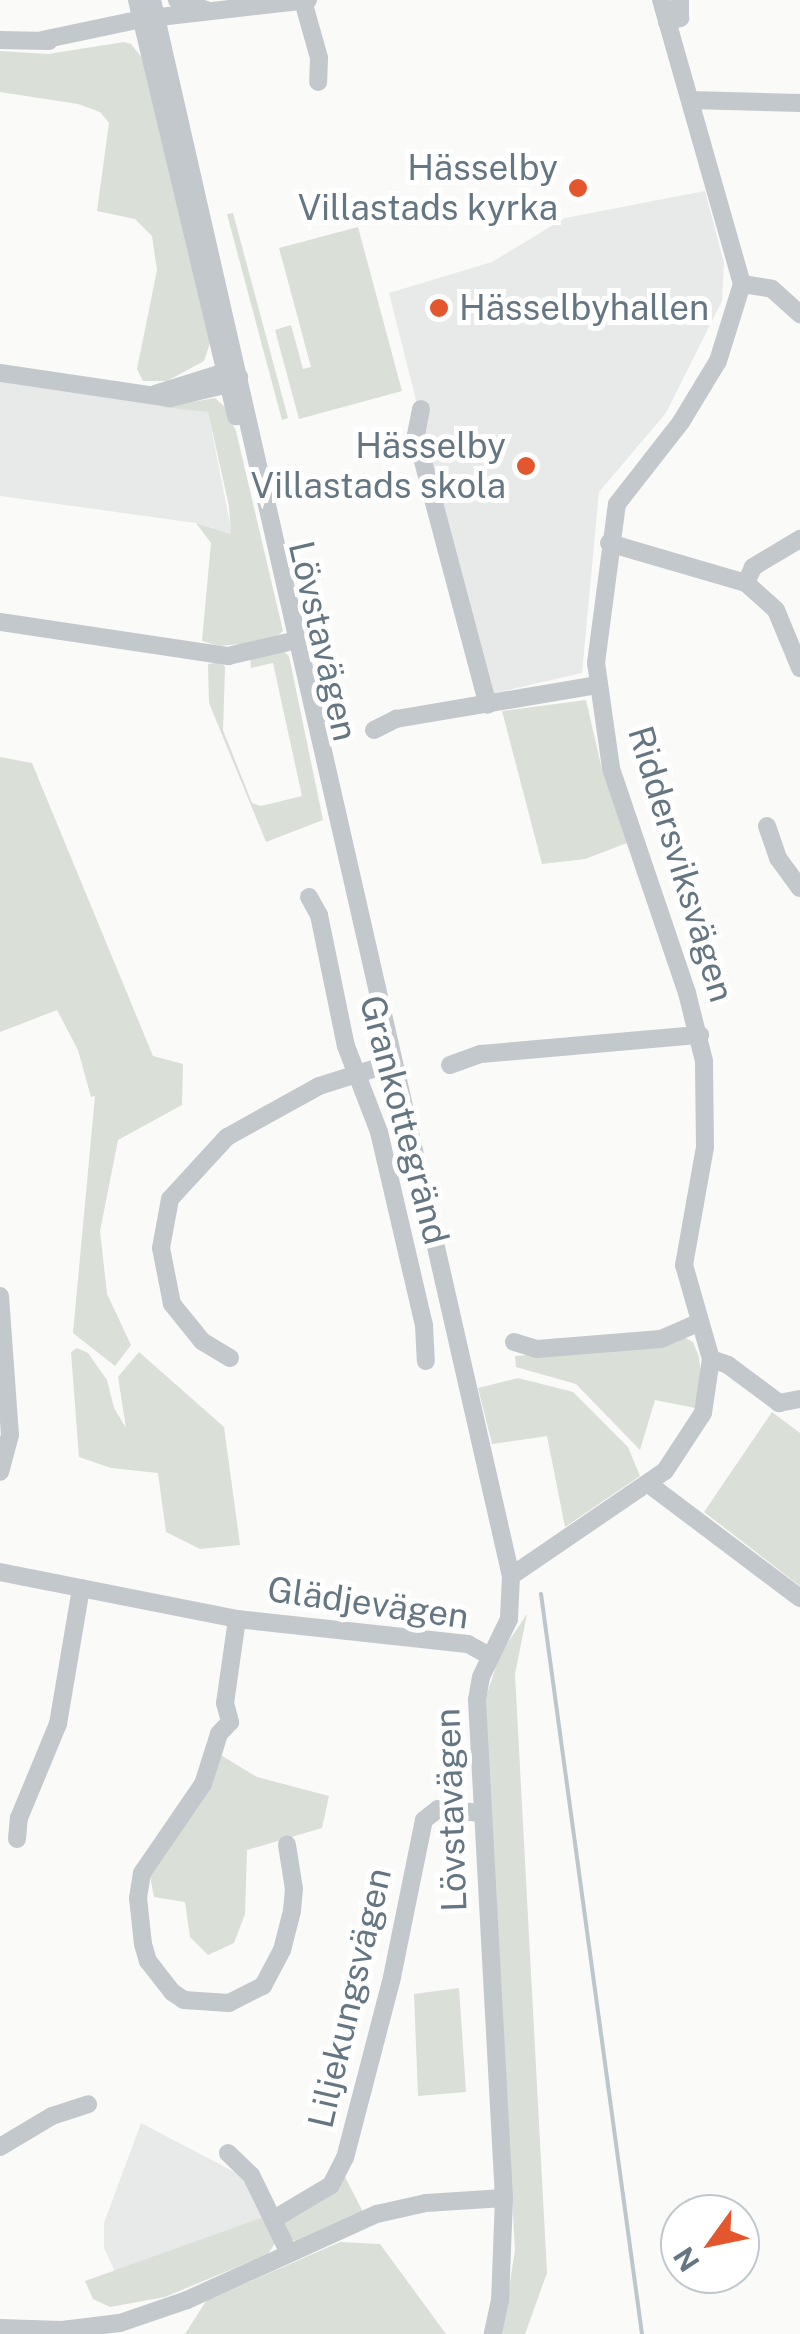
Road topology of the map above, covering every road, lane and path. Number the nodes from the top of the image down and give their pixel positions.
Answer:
1 (128, 0) edge
2 (137, 0) edge
3 (177, 0) edge
4 (305, 0) edge
5 (661, 0) edge
6 (680, 0) edge
7 (216, 14) junction
8 (151, 19) edge
9 (668, 22) junction
10 (102, 28) junction
11 (0, 40) edge
12 (42, 40) junction
13 (318, 82) dead end
14 (690, 100) junction
15 (800, 103) edge
16 (742, 284) junction
17 (800, 314) edge
18 (0, 373) edge
19 (231, 378) junction
20 (422, 409) dead end
21 (800, 539) edge
22 (610, 543) junction
23 (746, 583) junction
24 (0, 622) edge
25 (294, 641) junction
26 (800, 668) edge
27 (598, 685) junction
28 (488, 705) junction
29 (374, 730) dead end
30 (766, 826) dead end
31 (800, 888) edge
32 (310, 897) dead end
33 (700, 1035) junction
34 (392, 1063) junction
35 (450, 1065) dead end
36 (358, 1071) junction
37 (0, 1296) edge
38 (698, 1323) junction
39 (514, 1342) dead end
40 (230, 1358) dead end
41 (711, 1360) junction
42 (426, 1362) dead end
43 (800, 1398) edge
44 (0, 1472) edge
45 (650, 1485) junction
46 (0, 1572) edge
47 (511, 1576) junction
48 (81, 1588) junction
49 (800, 1598) edge
50 (237, 1619) junction
51 (490, 1656) junction
52 (482, 1813) junction
53 (16, 1839) dead end
54 (287, 1845) dead end
55 (88, 2104) dead end
56 (0, 2147) edge
57 (228, 2153) dead end
58 (504, 2198) junction
59 (274, 2219) junction
60 (289, 2254) junction
61 (0, 2328) edge
62 (493, 2334) edge

1 - 10 street
2 - 8 street, Lövstavägen
3 - 7 street
4 - 7 street
4 - 13 street
5 - 9 street
6 - 9 street
7 - 8 street
8 - 10 street
8 - 12 street
8 - 19 street, Lövstavägen
9 - 14 street
10 - 12 street
11 - 12 street
14 - 15 street
14 - 16 street
16 - 17 street
16 - 22 street, Riddersviksvägen
18 - 19 street
19 - 25 street, Lövstavägen
20 - 28 street
21 - 23 street
22 - 23 street
22 - 27 street, Riddersviksvägen
23 - 26 street
24 - 25 street
25 - 34 street, Lövstavägen
27 - 28 street
27 - 33 street, Riddersviksvägen
28 - 29 street
30 - 31 street
32 - 36 street, Grankottegränd
33 - 35 street
33 - 38 street, Riddersviksvägen
34 - 36 street
34 - 47 street, Lövstavägen
36 - 40 street
36 - 42 street, Grankottegränd
37 - 44 street
38 - 39 street
38 - 41 street, Riddersviksvägen
41 - 43 street
41 - 45 street, Riddersviksvägen
45 - 47 street, Riddersviksvägen
45 - 49 street
46 - 48 street, Glädjevägen
47 - 51 street, Lövstavägen
48 - 50 street, Glädjevägen
48 - 53 street
50 - 51 street, Glädjevägen
50 - 54 street, Glädjevägen
51 - 52 street, Lövstavägen
52 - 58 street, Lövstavägen
52 - 59 street, Liljekungsvägen
55 - 56 street
57 - 59 street
58 - 60 street
58 - 62 street, Lövstavägen
59 - 60 street
60 - 61 street

